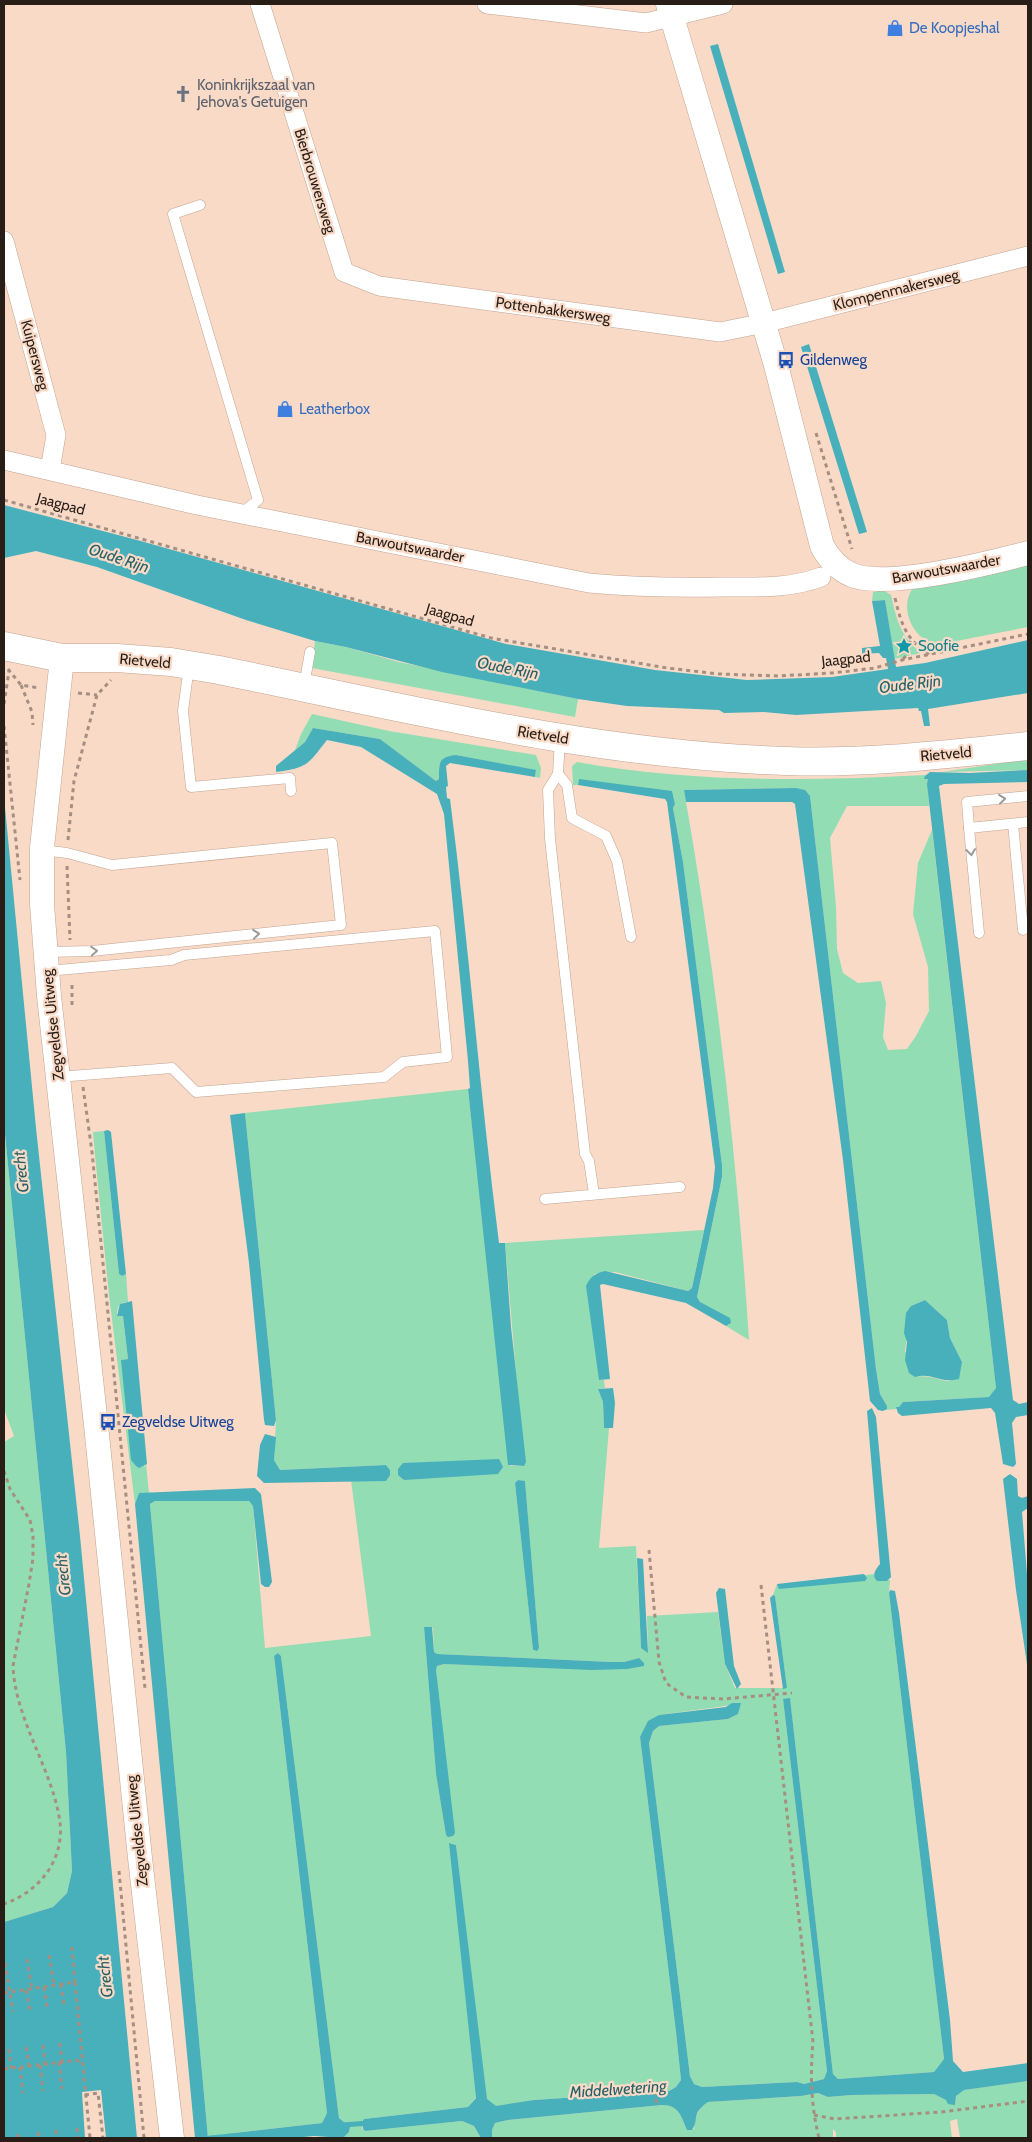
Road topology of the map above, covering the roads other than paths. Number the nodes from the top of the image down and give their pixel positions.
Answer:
1 (260, 4) edge
2 (487, 4) edge
3 (723, 4) edge
4 (676, 11) edge
5 (200, 205) dead end
6 (4, 241) edge
7 (1028, 256) edge
8 (344, 272) joint
9 (764, 323) junction
10 (4, 460) edge
11 (50, 470) junction
12 (242, 513) junction
13 (1028, 553) edge
14 (829, 571) junction
15 (310, 652) dead end
16 (6, 658) edge
17 (62, 658) junction
18 (190, 665) junction
19 (303, 687) junction
20 (560, 738) junction
21 (1028, 746) edge
22 (558, 774) junction
23 (291, 791) dead end
24 (1028, 796) edge
25 (1028, 822) edge
26 (1013, 824) junction
27 (969, 828) junction
28 (42, 850) junction
29 (1023, 930) dead end
30 (979, 933) dead end
31 (631, 937) dead end
32 (46, 961) junction
33 (69, 1076) junction
34 (680, 1187) dead end
35 (594, 1194) junction
36 (545, 1199) dead end
37 (172, 2138) edge

1 - 8 street, Bierbrouwersweg
2 - 4 street
3 - 4 street
4 - 9 street
5 - 12 lane
6 - 11 street, Kuipersweg
7 - 9 street, Klompenmakersweg
8 - 9 street, Pottenbakkersweg
9 - 14 street
10 - 11 street, Barwoutswaarder
11 - 12 street, Barwoutswaarder
12 - 14 street, Barwoutswaarder
13 - 14 street, Barwoutswaarder
15 - 19 lane
16 - 17 main road, Rietveld
17 - 18 main road, Rietveld
17 - 28 street, Zegveldse Uitweg
18 - 19 main road, Rietveld
18 - 23 lane
19 - 20 main road, Rietveld
20 - 21 main road, Rietveld
20 - 22 lane
22 - 31 lane
22 - 35 lane
27 -> 24 lane
25 - 26 lane
26 - 27 lane
26 - 29 lane
27 -> 30 lane
28 - 32 street, Zegveldse Uitweg
32 -> 28 lane
32 - 33 street, Zegveldse Uitweg
32 - 33 lane
33 - 37 street, Zegveldse Uitweg
34 - 35 lane
35 - 36 lane

